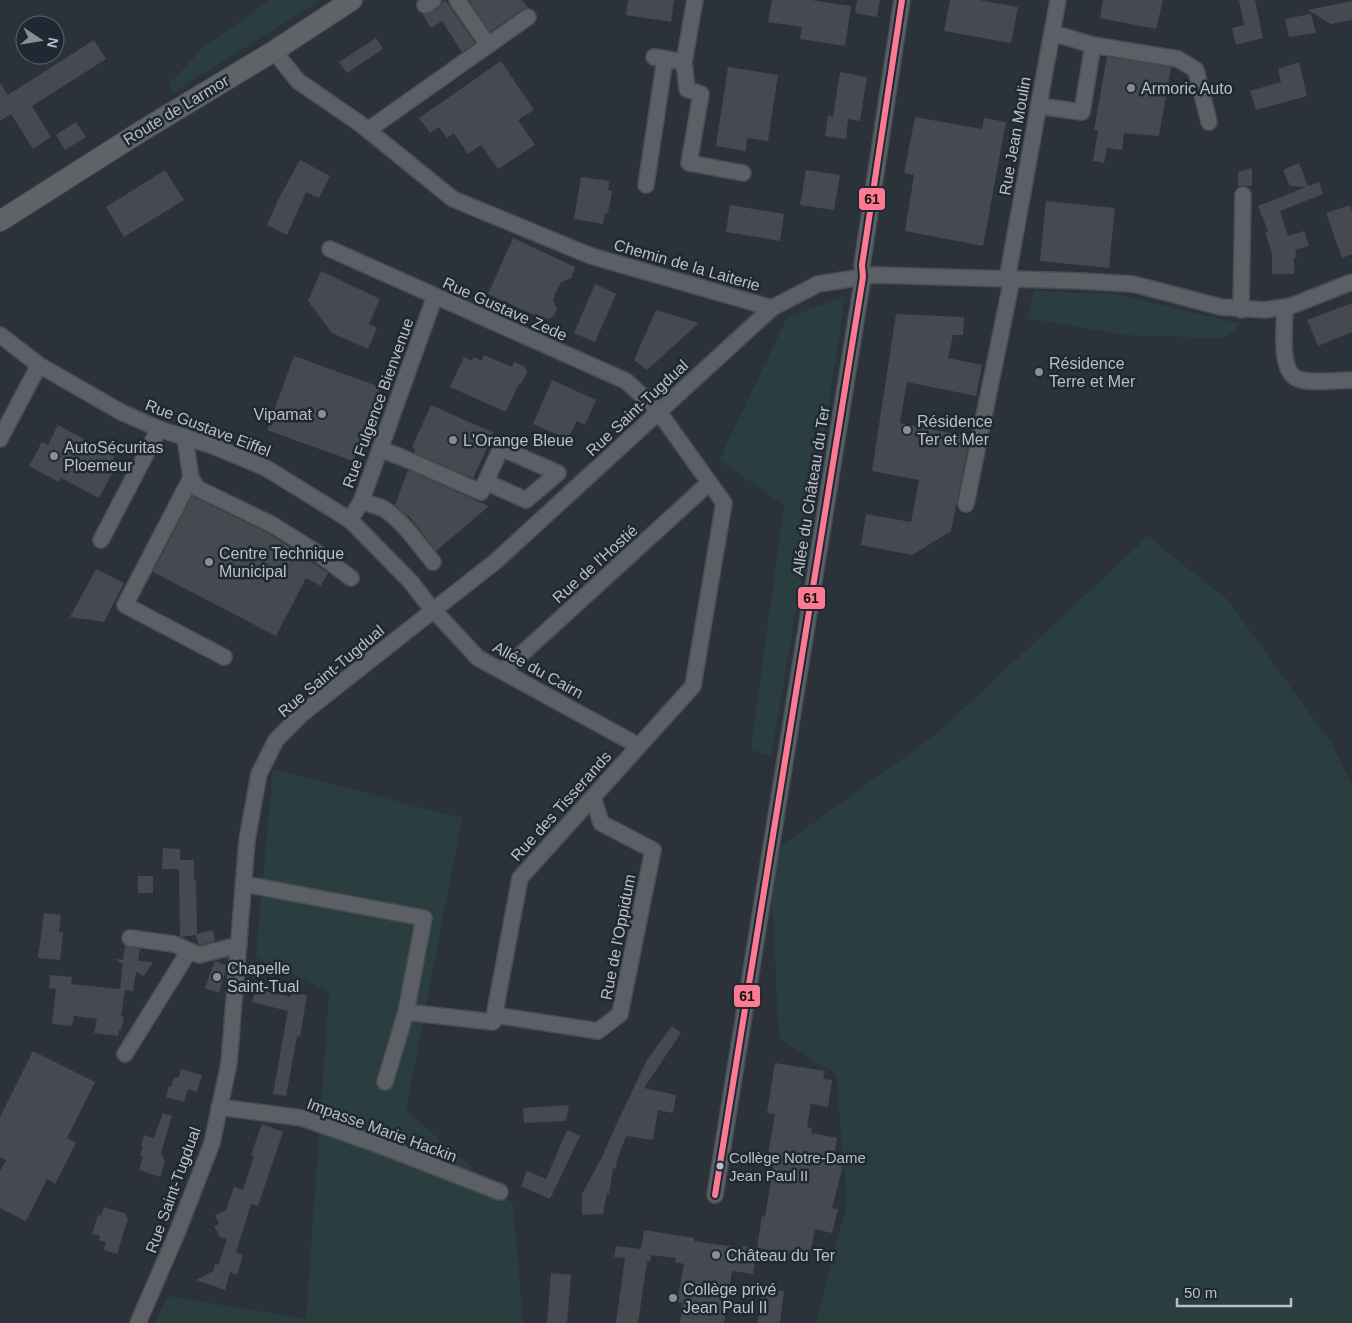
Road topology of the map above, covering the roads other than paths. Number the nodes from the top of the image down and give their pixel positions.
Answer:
1 (352, 0) edge
2 (457, 0) edge
3 (694, 0) edge
4 (902, 0) edge
5 (1058, 0) edge
6 (528, 17) dead end
7 (1052, 34) junction
8 (488, 45) junction
9 (1094, 45) junction
10 (274, 50) junction
11 (684, 62) junction
12 (1038, 106) junction
13 (1209, 122) dead end
14 (368, 130) junction
15 (743, 173) dead end
16 (646, 185) dead end
17 (1243, 194) dead end
18 (0, 221) edge
19 (330, 249) dead end
20 (863, 277) junction
21 (1009, 279) junction
22 (1352, 282) edge
23 (435, 296) junction
24 (1285, 307) junction
25 (772, 308) junction
26 (1242, 310) junction
27 (0, 335) edge
28 (39, 364) junction
29 (1352, 380) edge
30 (658, 412) junction
31 (159, 429) junction
32 (185, 437) junction
33 (0, 439) edge
34 (380, 449) junction
35 (191, 478) junction
36 (486, 482) dead end
37 (709, 483) junction
38 (361, 502) junction
39 (966, 504) dead end
40 (350, 520) junction
41 (101, 540) dead end
42 (433, 562) dead end
43 (351, 578) dead end
44 (433, 610) junction
45 (224, 657) dead end
46 (503, 671) junction
47 (639, 746) junction
48 (593, 796) junction
49 (244, 884) junction
50 (130, 938) dead end
51 (239, 944) junction
52 (189, 951) junction
53 (406, 1012) junction
54 (495, 1015) junction
55 (125, 1054) dead end
56 (384, 1082) dead end
57 (219, 1107) junction
58 (500, 1192) dead end
59 (715, 1195) dead end
60 (138, 1323) edge

1 - 10 main road, Route de Larmor
2 - 8 street
3 - 11 street
4 - 20 street, Allée du Château du Ter
5 - 7 street, Rue Jean Moulin
6 - 8 street
7 - 9 street
7 - 12 street, Rue Jean Moulin
8 - 14 street
9 - 12 street
9 - 13 street
10 - 14 street, Chemin de la Laiterie
10 - 18 main road, Route de Larmor
11 - 15 street
11 - 16 street
12 - 21 street, Rue Jean Moulin
14 - 25 street, Chemin de la Laiterie
17 - 26 street
19 - 23 street, Rue Gustave Zede
20 - 21 street, Chemin de la Laiterie
20 - 25 street, Chemin de la Laiterie
20 - 59 street, Allée du Château du Ter
21 - 26 street, Chemin de la Laiterie
21 - 39 street, Rue Jean Moulin
22 - 24 street, Chemin de la Laiterie
23 - 30 street, Rue Gustave Zede
23 - 34 street, Rue Fulgence Bienvenue
24 - 26 street, Chemin de la Laiterie
24 - 29 street
25 - 30 street, Rue Saint-Tugdual
27 - 28 street, Rue Gustave Eiffel
28 - 31 street, Rue Gustave Eiffel
28 - 33 street
30 - 37 street, Rue des Tisserands
30 - 44 street, Rue Saint-Tugdual
31 - 32 street, Rue Gustave Eiffel
31 - 41 street
32 - 35 street
32 - 40 street, Rue Gustave Eiffel
34 - 36 street
34 - 38 street, Rue Fulgence Bienvenue
35 - 43 street
35 - 45 street
37 - 46 street, Rue de l'Hostié
37 - 47 street, Rue des Tisserands
38 - 40 street, Rue Fulgence Bienvenue
38 - 42 street
40 - 44 street, Rue Gustave Eiffel
44 - 46 street, Allée du Cairn
44 - 49 street, Rue Saint-Tugdual
46 - 47 street, Allée du Cairn
47 - 48 street, Rue des Tisserands
48 - 54 street, Rue des Tisserands
48 - 54 street, Rue de l'Oppidum
49 - 51 street, Rue Saint-Tugdual
49 - 53 street
50 - 52 street
51 - 52 street
51 - 57 street, Rue Saint-Tugdual
52 - 55 street
53 - 54 street
53 - 56 street
57 - 58 street, Impasse Marie Hackin
57 - 60 street, Rue Saint-Tugdual

